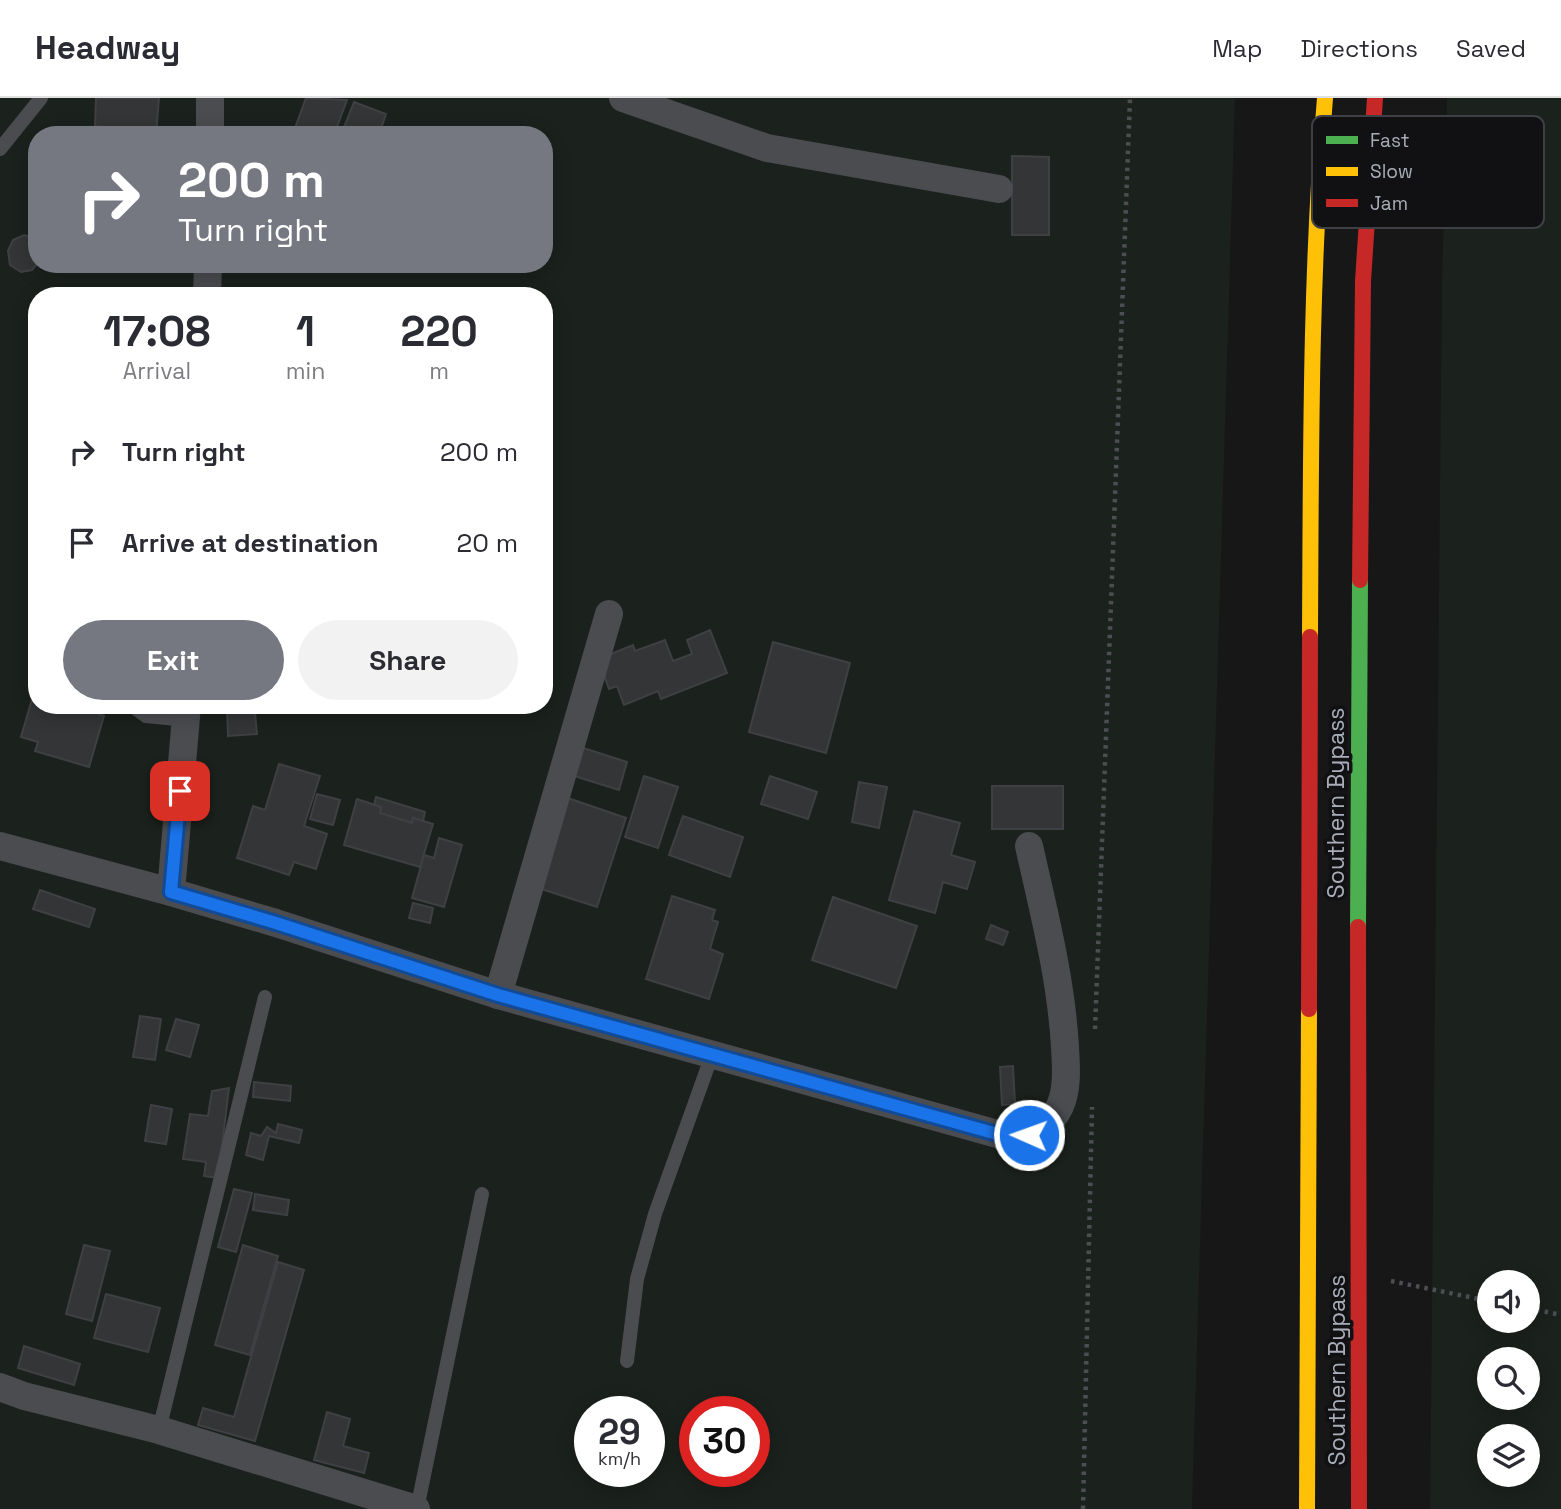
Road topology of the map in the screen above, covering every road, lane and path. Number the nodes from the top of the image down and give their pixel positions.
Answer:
1 (41, 98) edge
2 (210, 98) edge
3 (623, 98) edge
4 (1130, 98) edge
5 (1325, 98) edge
6 (1375, 98) edge
7 (1323, 116) edge
8 (1374, 116) edge
9 (210, 126) edge
10 (0, 149) edge
11 (999, 189) dead end
12 (1316, 228) edge
13 (1366, 228) edge
14 (609, 614) dead end
15 (143, 714) edge
16 (173, 714) edge
17 (187, 714) edge
18 (0, 846) edge
19 (1029, 846) dead end
20 (171, 892) junction
21 (498, 995) junction
22 (265, 997) dead end
23 (1095, 1030) dead end
24 (712, 1055) junction
25 (1092, 1100) dead end
26 (482, 1194) dead end
27 (1360, 1275) junction
28 (1477, 1299) edge
29 (1540, 1311) edge
30 (1561, 1315) edge
31 (626, 1361) dead end
32 (0, 1387) edge
33 (159, 1430) junction
34 (417, 1509) edge
35 (1083, 1509) edge
36 (1307, 1509) edge
37 (1359, 1509) edge

1 - 10 lane
2 - 9 street
3 - 11 street
4 - 23 path
5 - 7 highway, Southern Bypass
6 - 8 highway, Southern Bypass
12 - 36 highway, Southern Bypass
13 - 27 highway, Southern Bypass
14 - 21 street
15 - 16 lane
17 - 20 street
18 - 20 street
19 - 24 street
20 - 21 street
21 - 24 street
22 - 33 lane
24 - 31 lane
25 - 35 path
26 - 34 lane
27 - 28 path
27 - 37 highway, Southern Bypass
29 - 30 path
32 - 33 street
33 - 34 street

